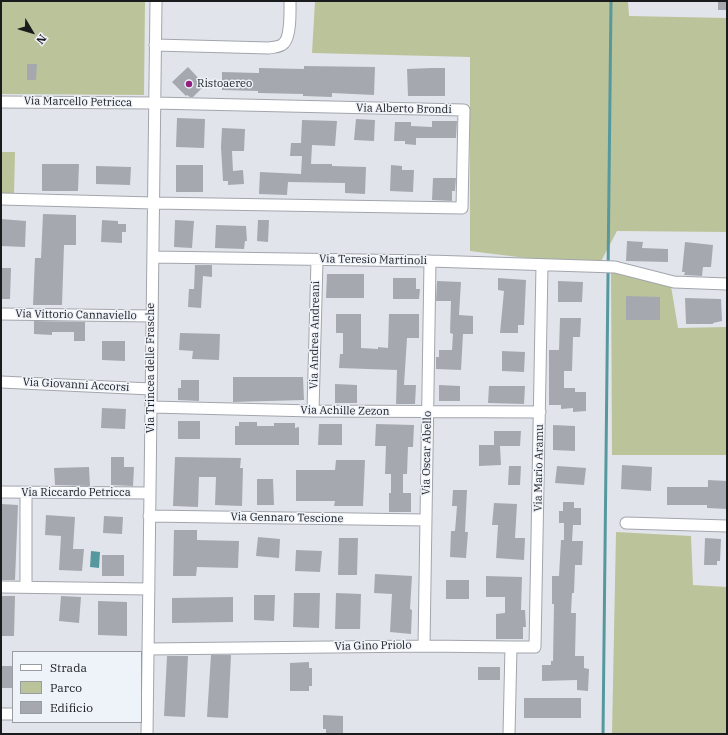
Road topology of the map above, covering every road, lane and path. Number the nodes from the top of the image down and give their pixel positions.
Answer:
1 (156, 1) edge
2 (290, 1) edge
3 (155, 45) junction
4 (1, 102) edge
5 (154, 103) junction
6 (1, 199) edge
7 (153, 203) junction
8 (153, 257) junction
9 (317, 260) junction
10 (430, 261) junction
11 (542, 265) junction
12 (727, 284) edge
13 (1, 314) edge
14 (151, 316) junction
15 (1, 382) edge
16 (151, 389) junction
17 (151, 407) junction
18 (313, 411) junction
19 (427, 412) junction
20 (540, 412) junction
21 (1, 492) edge
22 (26, 493) junction
23 (150, 493) junction
24 (149, 516) junction
25 (425, 520) junction
26 (626, 523) dead end
27 (727, 526) edge
28 (1, 587) edge
29 (26, 587) junction
30 (149, 589) junction
31 (424, 646) junction
32 (511, 647) junction
33 (148, 649) junction
34 (1, 714) edge
35 (12, 714) edge
36 (144, 715) edge
37 (147, 734) edge
38 (509, 734) edge

1 - 3 street, Via Trincea delle Frasche
2 - 3 street
3 - 5 street, Via Trincea delle Frasche
4 - 5 street, Via Marcello Petricca
5 - 7 street, Via Trincea delle Frasche
5 - 7 street, Via Alberto Brondi
6 - 7 street
7 - 8 street, Via Trincea delle Frasche
8 - 9 street, Via Teresio Martinoli
8 - 14 street, Via Trincea delle Frasche
9 - 10 street, Via Teresio Martinoli
9 - 18 street, Via Andrea Andreani
10 - 11 street, Via Teresio Martinoli
10 - 19 street, Via Oscar Abello
11 - 12 street, Via Teresio Martinoli
11 - 20 street, Via Mario Aramu
13 - 14 street, Via Vittorio Cannaviello
14 - 16 street, Via Trincea delle Frasche
15 - 16 street, Via Giovanni Accorsi
16 - 17 street, Via Trincea delle Frasche
17 - 18 street, Via Achille Zezon
17 - 23 street, Via Trincea delle Frasche
18 - 19 street, Via Achille Zezon
19 - 20 street, Via Achille Zezon
19 - 25 street, Via Oscar Abello
20 - 32 street, Via Mario Aramu
21 - 22 street, Via Riccardo Petricca
22 - 23 street, Via Riccardo Petricca
22 - 29 street
23 - 24 street, Via Trincea delle Frasche
24 - 25 street, Via Gennaro Tescione
24 - 30 street, Via Trincea delle Frasche
25 - 31 street, Via Oscar Abello
26 - 27 street
28 - 29 street
29 - 30 street
30 - 33 street, Via Trincea delle Frasche
31 - 32 street, Via Gino Priolo
31 - 33 street, Via Gino Priolo
32 - 38 street
33 - 36 street, Via Trincea delle Frasche
34 - 35 street
36 - 37 street, Via Trincea delle Frasche

